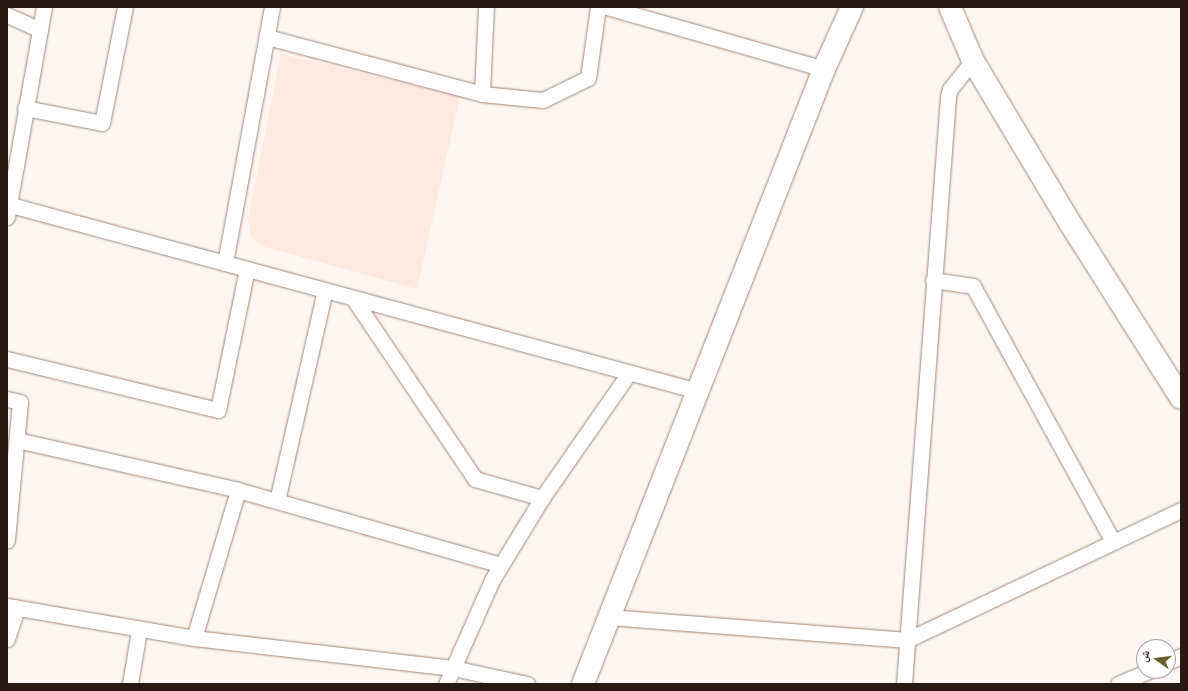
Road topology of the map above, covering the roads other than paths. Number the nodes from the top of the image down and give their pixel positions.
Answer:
1 (44, 7) edge
2 (125, 7) edge
3 (272, 7) edge
4 (486, 7) edge
5 (598, 7) edge
6 (607, 7) edge
7 (852, 7) edge
8 (944, 8) edge
9 (7, 15) edge
10 (40, 30) junction
11 (267, 37) junction
12 (973, 61) junction
13 (824, 69) junction
14 (482, 94) junction
15 (26, 108) junction
16 (7, 204) edge
17 (7, 217) edge
18 (225, 263) junction
19 (247, 269) junction
20 (933, 280) junction
21 (325, 290) junction
22 (353, 298) junction
23 (7, 359) edge
24 (629, 373) junction
25 (698, 391) junction
26 (1181, 398) edge
27 (7, 399) edge
28 (17, 440) junction
29 (238, 490) junction
30 (542, 498) junction
31 (277, 501) junction
32 (1181, 510) edge
33 (7, 540) edge
34 (1114, 542) junction
35 (501, 565) junction
36 (12, 607) edge
37 (609, 617) junction
38 (140, 630) junction
39 (194, 638) junction
40 (7, 640) edge
41 (907, 640) junction
42 (453, 668) junction
43 (1136, 678) edge
44 (130, 684) edge
45 (446, 684) edge
46 (527, 684) edge
47 (583, 684) edge
48 (904, 684) edge
49 (1118, 684) edge

1 - 10 street
2 - 15 street
3 - 11 street
4 - 14 street
5 - 14 street
6 - 13 street
7 - 13 main road
8 - 12 main road
9 - 10 street
10 - 15 street
11 - 14 street
11 - 18 street
12 - 20 street
12 - 26 main road
13 - 25 main road
15 - 16 street
16 - 17 street
16 - 18 street
18 - 19 street
19 - 21 street
19 - 23 street
20 - 34 street
20 - 41 street
21 - 22 street
21 - 31 street
22 - 24 street
22 - 30 street
24 - 25 street
24 - 30 street
25 - 37 main road
27 - 28 street
28 - 29 street
28 - 33 street
29 - 31 street
29 - 39 street
30 - 35 street
31 - 35 street
32 - 34 street
34 - 41 street
35 - 42 street
36 - 38 street
36 - 40 street
37 - 41 street
37 - 47 main road
38 - 39 street
38 - 44 street
39 - 42 street
41 - 48 street
42 - 45 street
42 - 46 street
43 - 49 street

